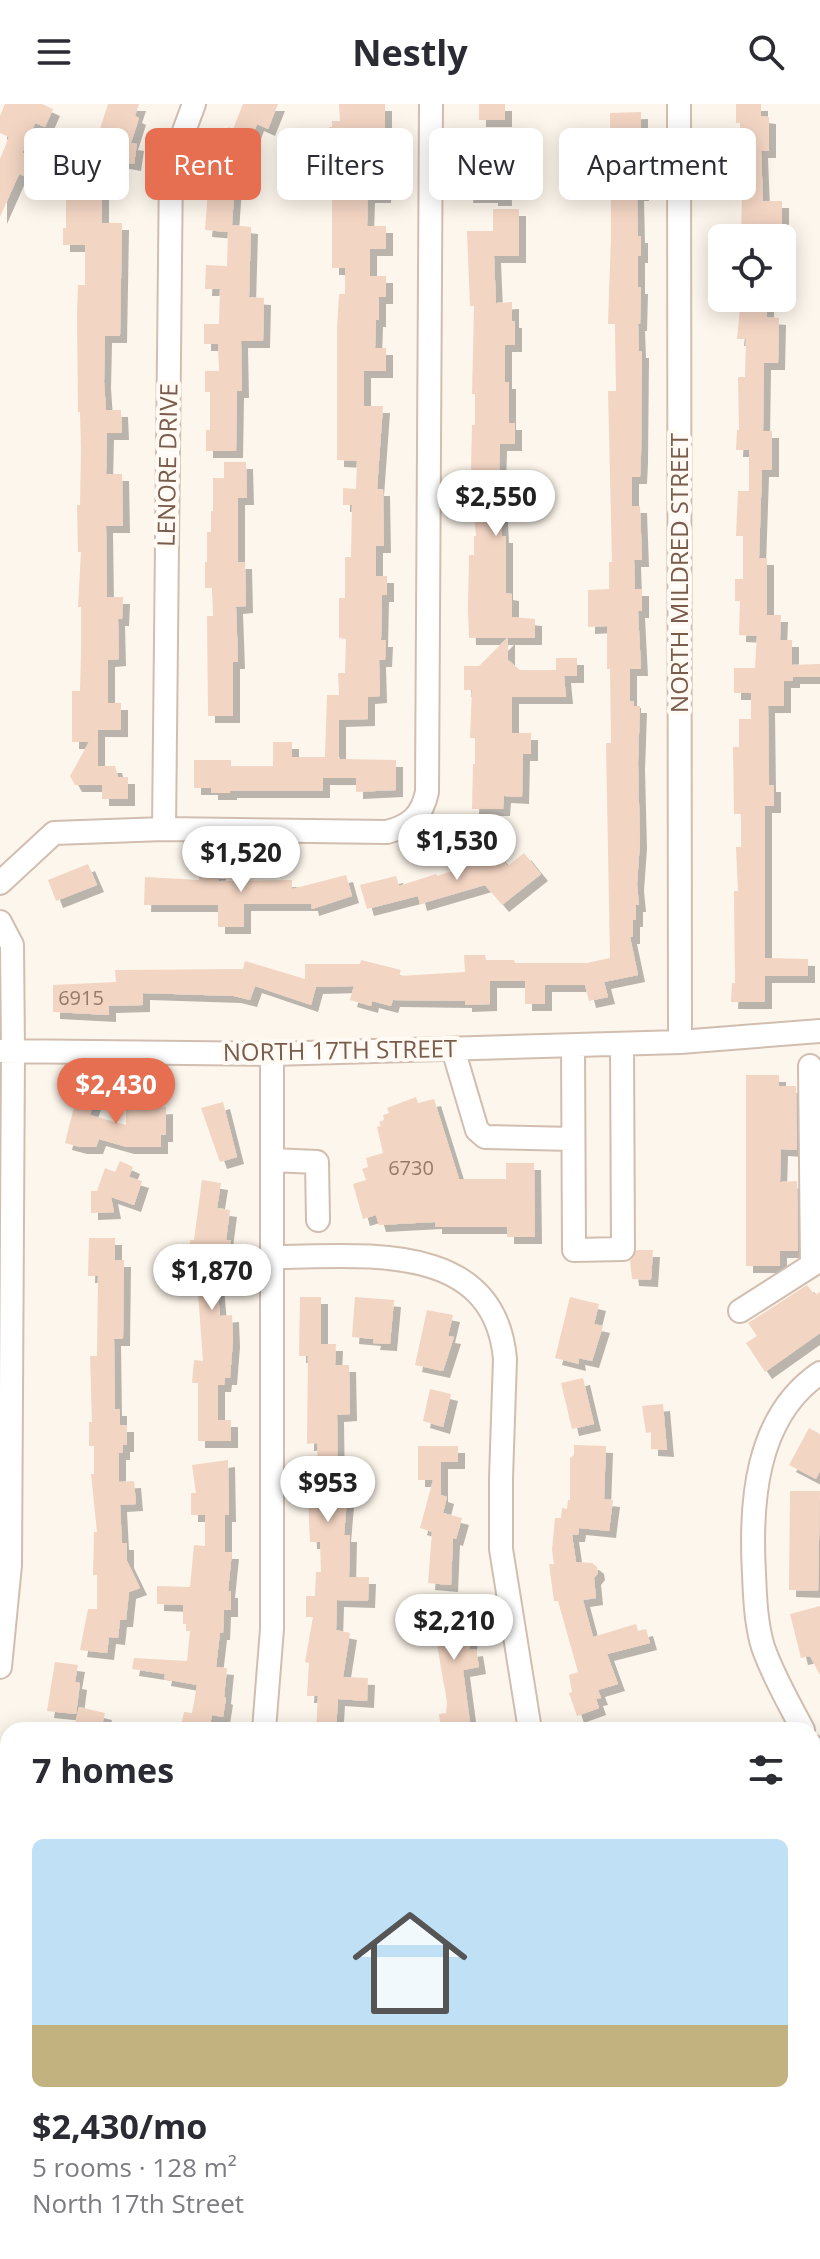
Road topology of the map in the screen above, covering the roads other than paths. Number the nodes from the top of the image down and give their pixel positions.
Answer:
1 (194, 104) edge
2 (431, 104) edge
3 (679, 104) edge
4 (164, 829) junction
5 (0, 883) edge
6 (0, 922) edge
7 (820, 1031) edge
8 (680, 1042) junction
9 (622, 1044) junction
10 (573, 1046) junction
11 (453, 1049) junction
12 (7, 1051) edge
13 (272, 1054) junction
14 (810, 1066) dead end
15 (815, 1133) edge
16 (573, 1139) junction
17 (272, 1160) junction
18 (318, 1220) dead end
19 (272, 1257) junction
20 (816, 1263) edge
21 (740, 1311) dead end
22 (820, 1373) edge
23 (0, 1667) edge
24 (265, 1722) edge
25 (529, 1722) edge
26 (799, 1722) edge

1 - 4 street, LENORE DRIVE
2 - 4 street
3 - 8 street, NORTH MILDRED STREET
4 - 5 street
6 - 12 street
7 - 8 street, NORTH 17TH STREET
8 - 9 street, NORTH 17TH STREET
9 - 10 street, NORTH 17TH STREET
9 - 16 street
10 - 11 street, NORTH 17TH STREET
10 - 16 street
11 - 13 street, NORTH 17TH STREET
11 - 16 street
12 - 13 street, NORTH 17TH STREET
12 - 23 street
13 - 17 street
14 - 15 street
15 - 20 street
17 - 18 street
17 - 19 street
19 - 24 street
19 - 25 street
20 - 21 street
22 - 26 street

